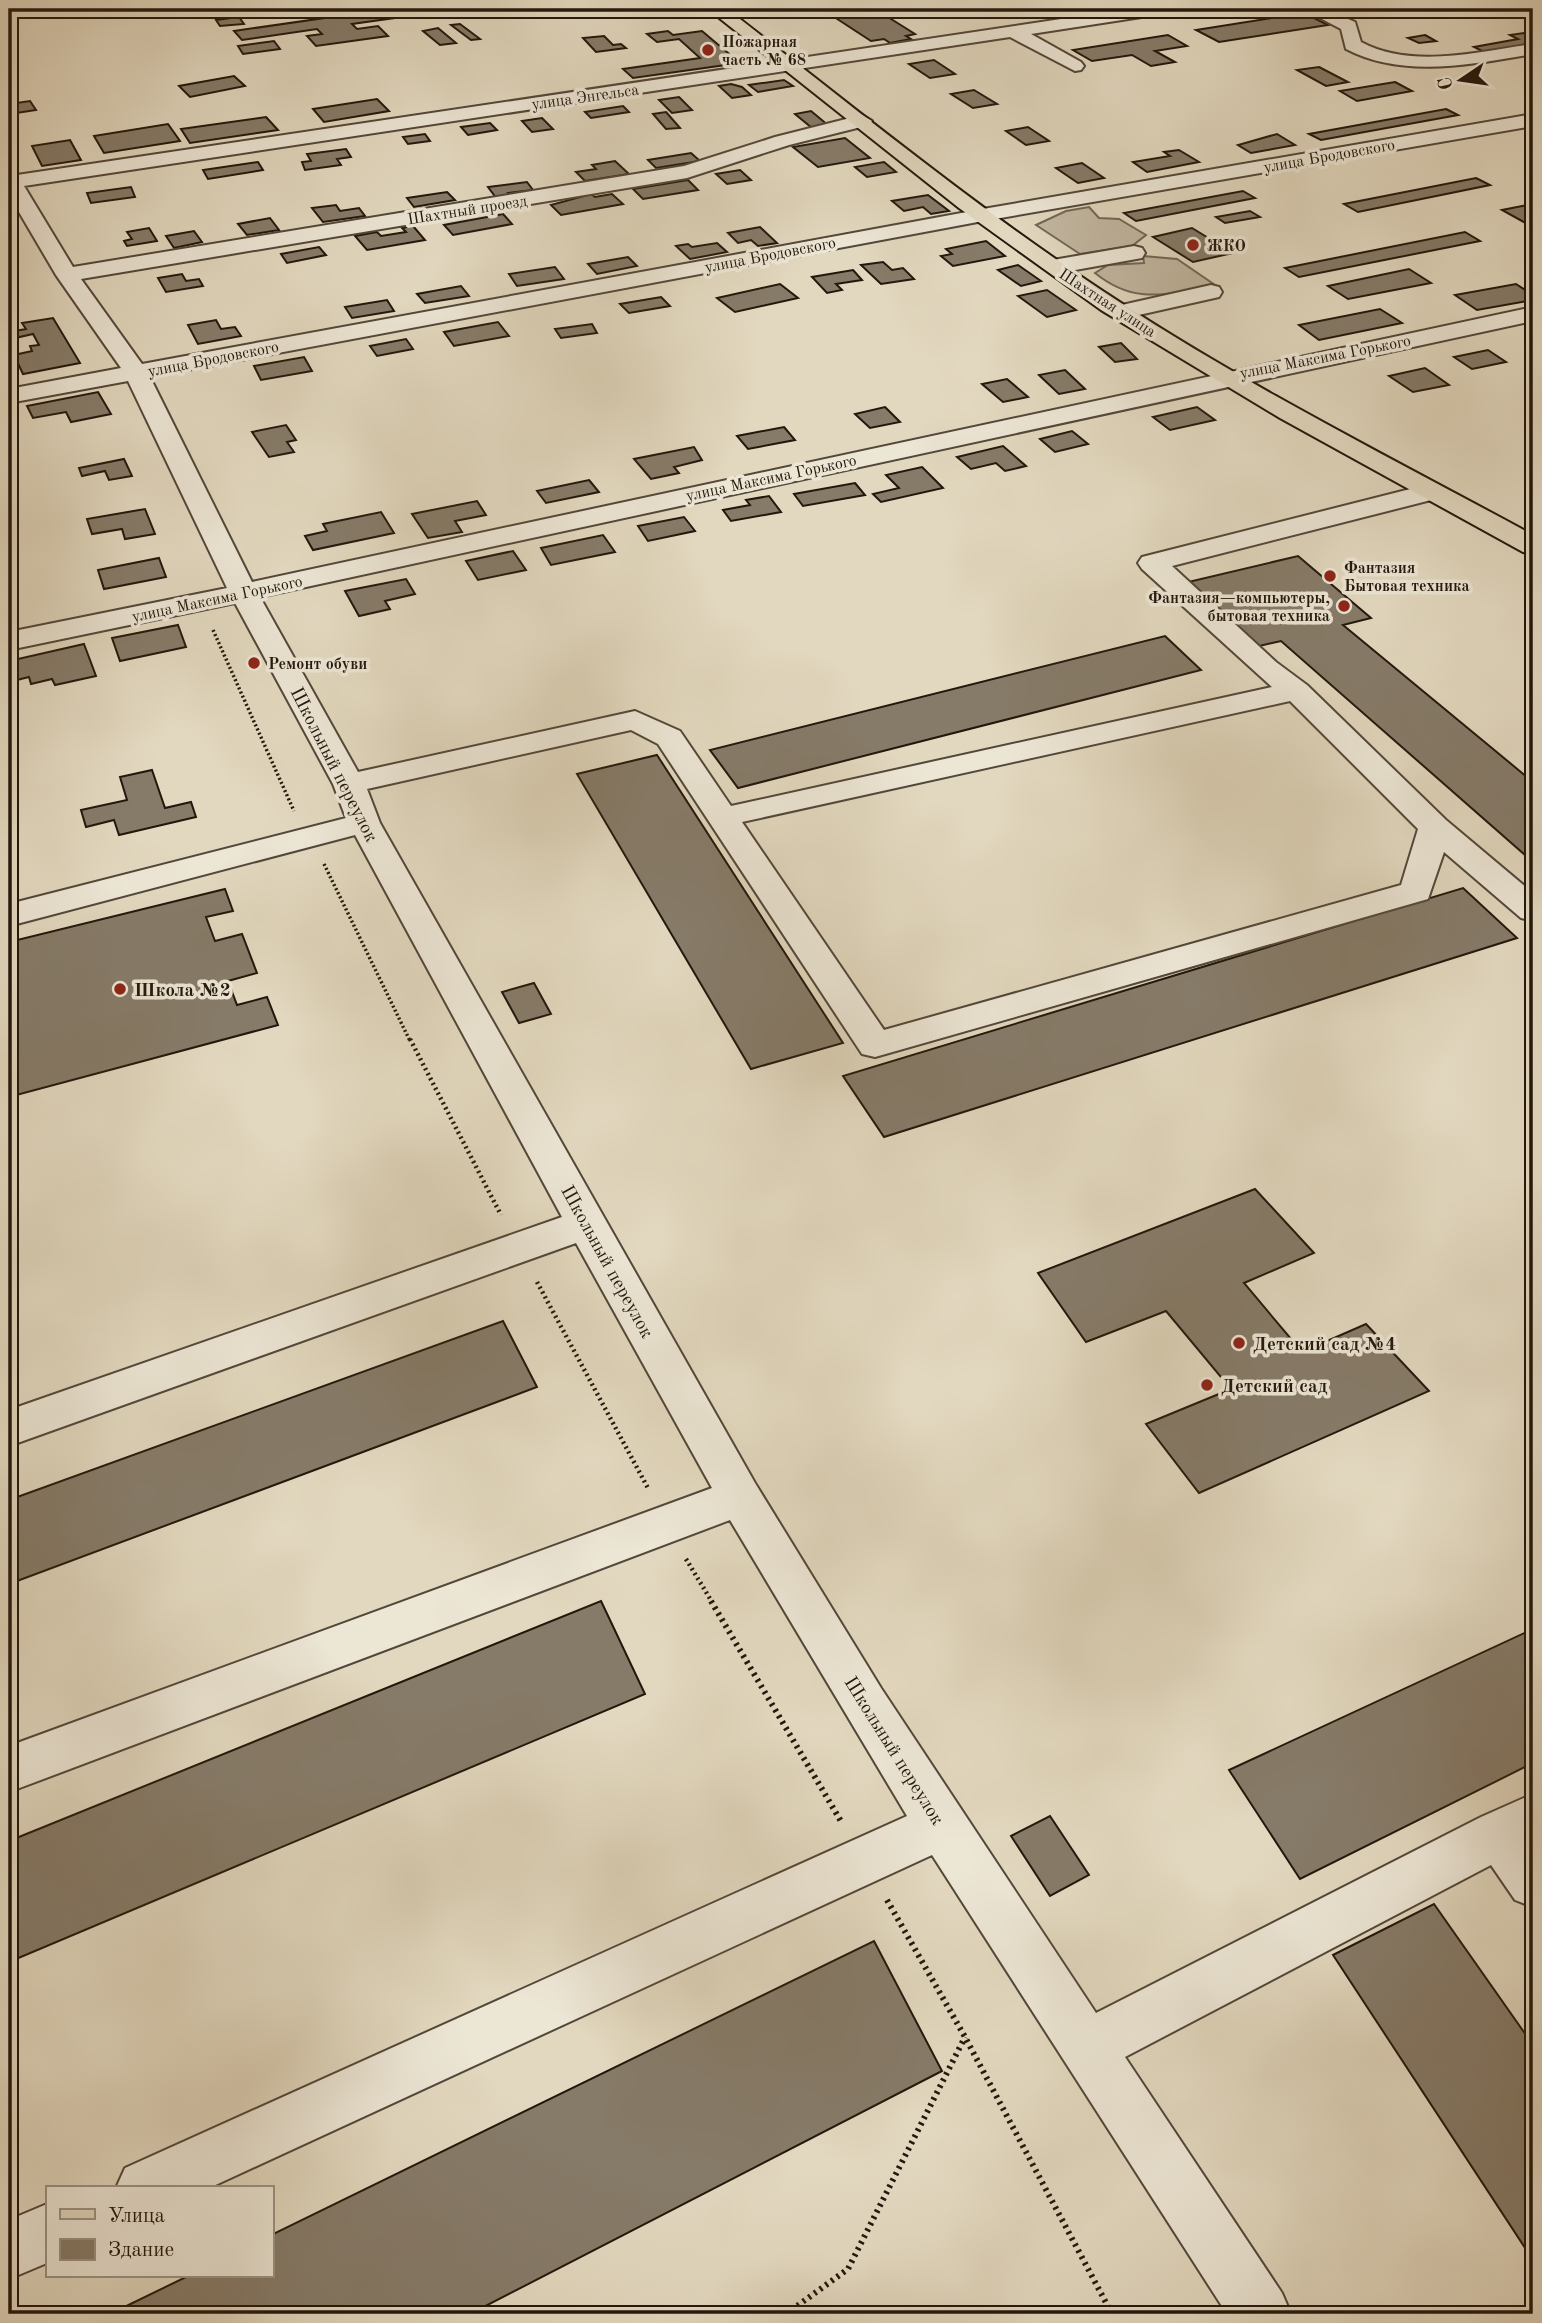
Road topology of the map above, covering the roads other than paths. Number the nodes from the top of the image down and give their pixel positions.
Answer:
1 (716, 9) edge
2 (1161, 9) edge
3 (1311, 9) edge
4 (1012, 30) junction
5 (1533, 49) edge
6 (789, 65) junction
7 (1075, 66) dead end
8 (1533, 120) edge
9 (862, 121) junction
10 (10, 180) edge
11 (983, 215) junction
12 (1134, 253) dead end
13 (1053, 267) junction
14 (67, 275) junction
15 (1211, 292) dead end
16 (1121, 312) junction
17 (1533, 314) edge
18 (136, 372) junction
19 (1227, 376) junction
20 (9, 396) edge
21 (1430, 492) junction
22 (1533, 547) edge
23 (244, 594) junction
24 (9, 640) edge
25 (1296, 691) junction
26 (348, 784) junction
27 (723, 817) junction
28 (364, 823) junction
29 (1435, 827) junction
30 (1533, 910) edge
31 (9, 915) edge
32 (587, 1224) junction
33 (9, 1427) edge
34 (740, 1497) junction
35 (9, 1769) edge
36 (941, 1826) junction
37 (1516, 1826) edge
38 (1533, 1882) edge
39 (1089, 2046) junction
40 (149, 2186) edge
41 (46, 2233) edge
42 (9, 2250) edge
43 (1261, 2314) edge

1 - 6 main road, Шахтная улица
2 - 4 street, улица Энгельса
3 - 5 street
4 - 6 street, улица Энгельса
4 - 7 street
6 - 9 main road, Шахтная улица
6 - 10 street, улица Энгельса
8 - 11 street, улица Бродовского
9 - 11 main road, Шахтная улица
9 - 14 street, Шахтный проезд
10 - 14 street, Школьный переулок
11 - 13 main road, Шахтная улица
11 - 18 street, улица Бродовского
12 - 13 street
13 - 16 main road, Шахтная улица
14 - 18 street, Школьный переулок
15 - 16 street
16 - 19 main road, Шахтная улица
17 - 19 street, улица Максима Горького
18 - 20 street, улица Бродовского
18 - 23 street, Школьный переулок
19 - 21 main road, Шахтная улица
19 - 23 street, улица Максима Горького
21 - 22 main road, Шахтная улица
21 - 25 street
23 - 24 street, улица Максима Горького
23 - 26 street, Школьный переулок
25 - 27 street
25 - 29 street
26 - 27 street
26 - 28 street, Школьный переулок
27 - 29 street
28 - 31 street
28 - 32 street, Школьный переулок
29 - 30 street
32 - 33 street
32 - 34 street, Школьный переулок
34 - 35 street
34 - 36 street, Школьный переулок
36 - 39 street, Школьный переулок
36 - 40 street
37 - 38 street
37 - 39 street
39 - 43 street, Школьный переулок
41 - 42 street

